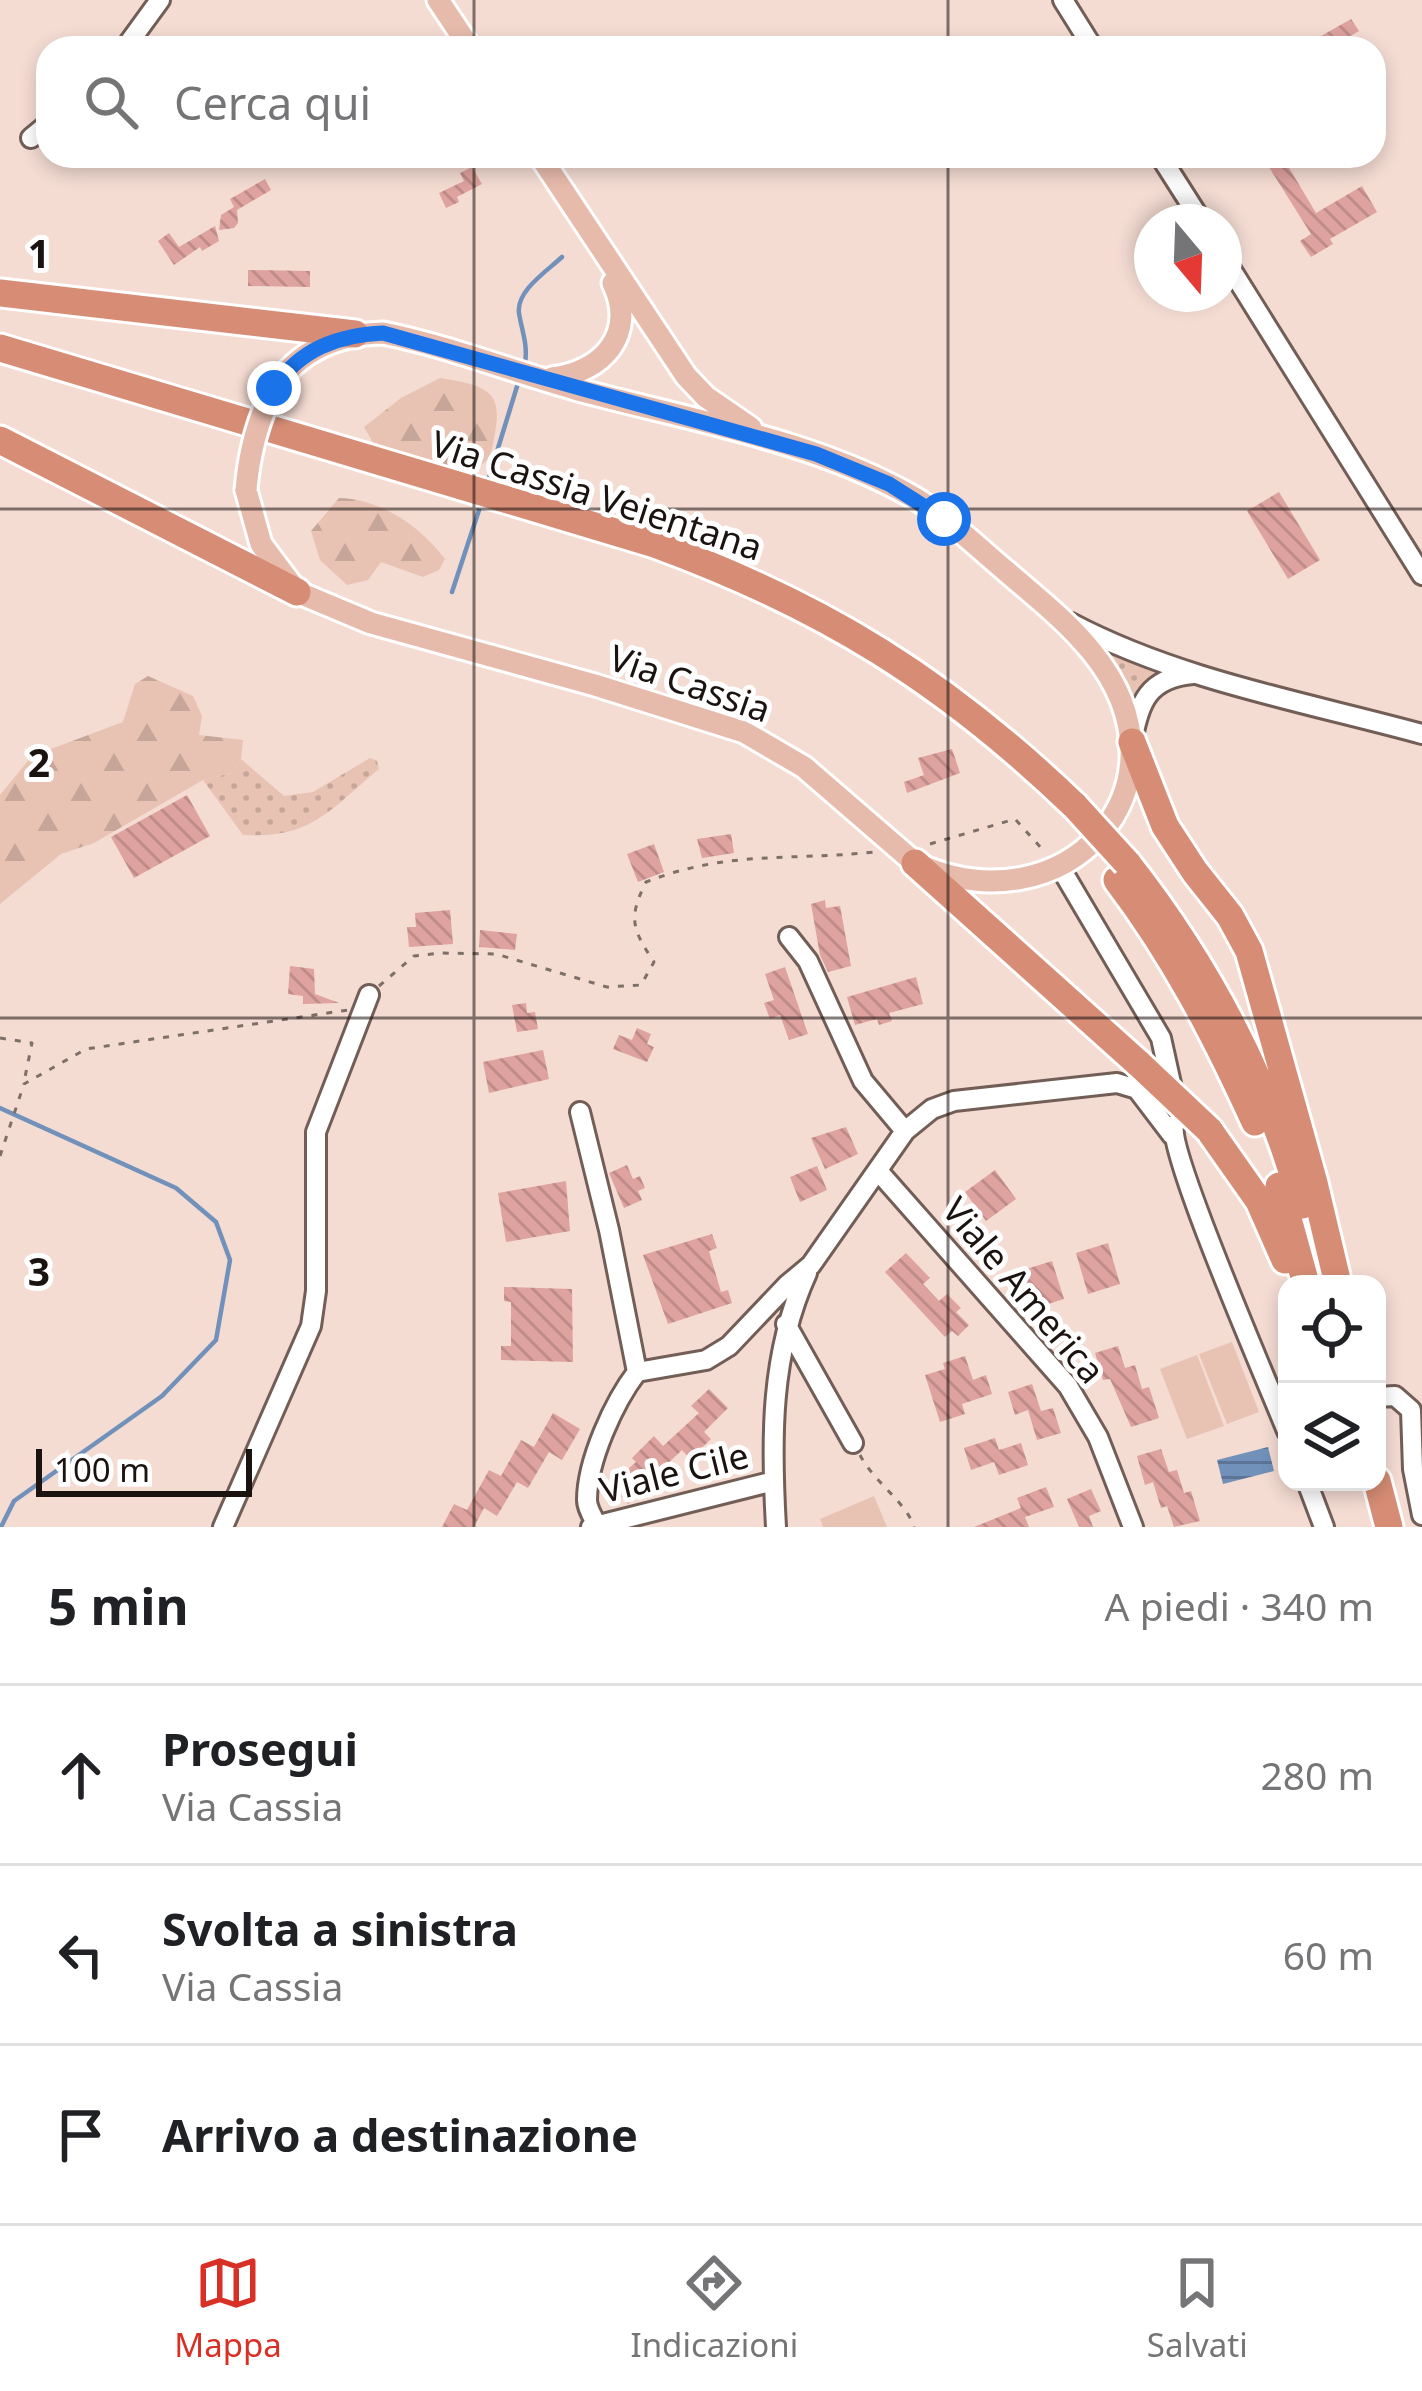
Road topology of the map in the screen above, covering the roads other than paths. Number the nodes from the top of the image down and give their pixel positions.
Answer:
1 (160, 0) edge
2 (439, 0) edge
3 (1063, 0) edge
4 (134, 36) edge
5 (462, 36) edge
6 (1086, 36) edge
7 (36, 134) edge
8 (31, 138) dead end
9 (547, 168) edge
10 (1168, 168) edge
11 (1191, 204) edge
12 (603, 254) junction
13 (1242, 287) edge
14 (0, 293) edge
15 (355, 334) junction
16 (0, 348) edge
17 (0, 367) edge
18 (528, 376) junction
19 (0, 440) edge
20 (784, 445) junction
21 (459, 496) junction
22 (1422, 575) edge
23 (297, 592) junction
24 (1061, 618) junction
25 (1200, 674) junction
26 (1422, 734) edge
27 (1132, 742) junction
28 (922, 854) junction
29 (1060, 867) junction
30 (1121, 870) junction
31 (789, 937) dead end
32 (369, 995) road end
33 (580, 1112) dead end
34 (904, 1132) junction
35 (1172, 1135) junction
36 (879, 1172) junction
37 (811, 1265) junction
38 (1289, 1275) edge
39 (1303, 1275) edge
40 (1321, 1275) edge
41 (1336, 1275) edge
42 (786, 1324) junction
43 (637, 1372) junction
44 (1386, 1396) edge
45 (1278, 1403) edge
46 (853, 1443) road end
47 (773, 1481) junction
48 (1310, 1491) edge
49 (1361, 1491) edge
50 (1380, 1491) edge
51 (1422, 1516) edge
52 (595, 1526) edge
53 (223, 1527) edge
54 (776, 1527) edge
55 (1133, 1527) edge
56 (1324, 1527) edge
57 (1371, 1527) edge
58 (1389, 1527) edge

1 - 4 street
2 - 5 main road
3 - 6 street
7 - 8 street
9 - 12 main road, Via Cassia
10 - 11 street
12 - 18 main road, Via Cassia
12 - 20 main road, Via Cassia
13 - 22 street
14 - 15 highway
15 - 18 main road, Via Cassia
15 - 23 main road, bridge
16 - 21 highway, Via Cassia Veientana
17 - 21 highway, Via Cassia Veientana
18 - 20 main road, Via Cassia
19 - 23 highway
20 - 24 main road, Via Cassia
21 - 30 highway, Via Cassia Veientana
23 - 28 main road, Via Cassia
24 - 25 street
24 - 27 main road, Via Cassia
25 - 26 street
25 - 27 street
27 - 29 main road, Via Cassia
27 - 41 highway
28 - 29 main road, Via Cassia
28 - 38 highway, bridge
29 - 35 street
30 - 39 highway, Via Cassia Veientana
30 - 40 highway, Via Cassia Veientana
31 - 34 street
32 - 53 street
33 - 43 street
34 - 35 street
34 - 36 street
35 - 45 street
36 - 37 street
36 - 55 street, Viale America
37 - 42 street
37 - 43 street
42 - 46 street
42 - 47 street
43 - 52 street
44 - 51 street
47 - 52 street, Viale Cile
47 - 54 street
48 - 56 street
49 - 57 highway
50 - 58 highway

